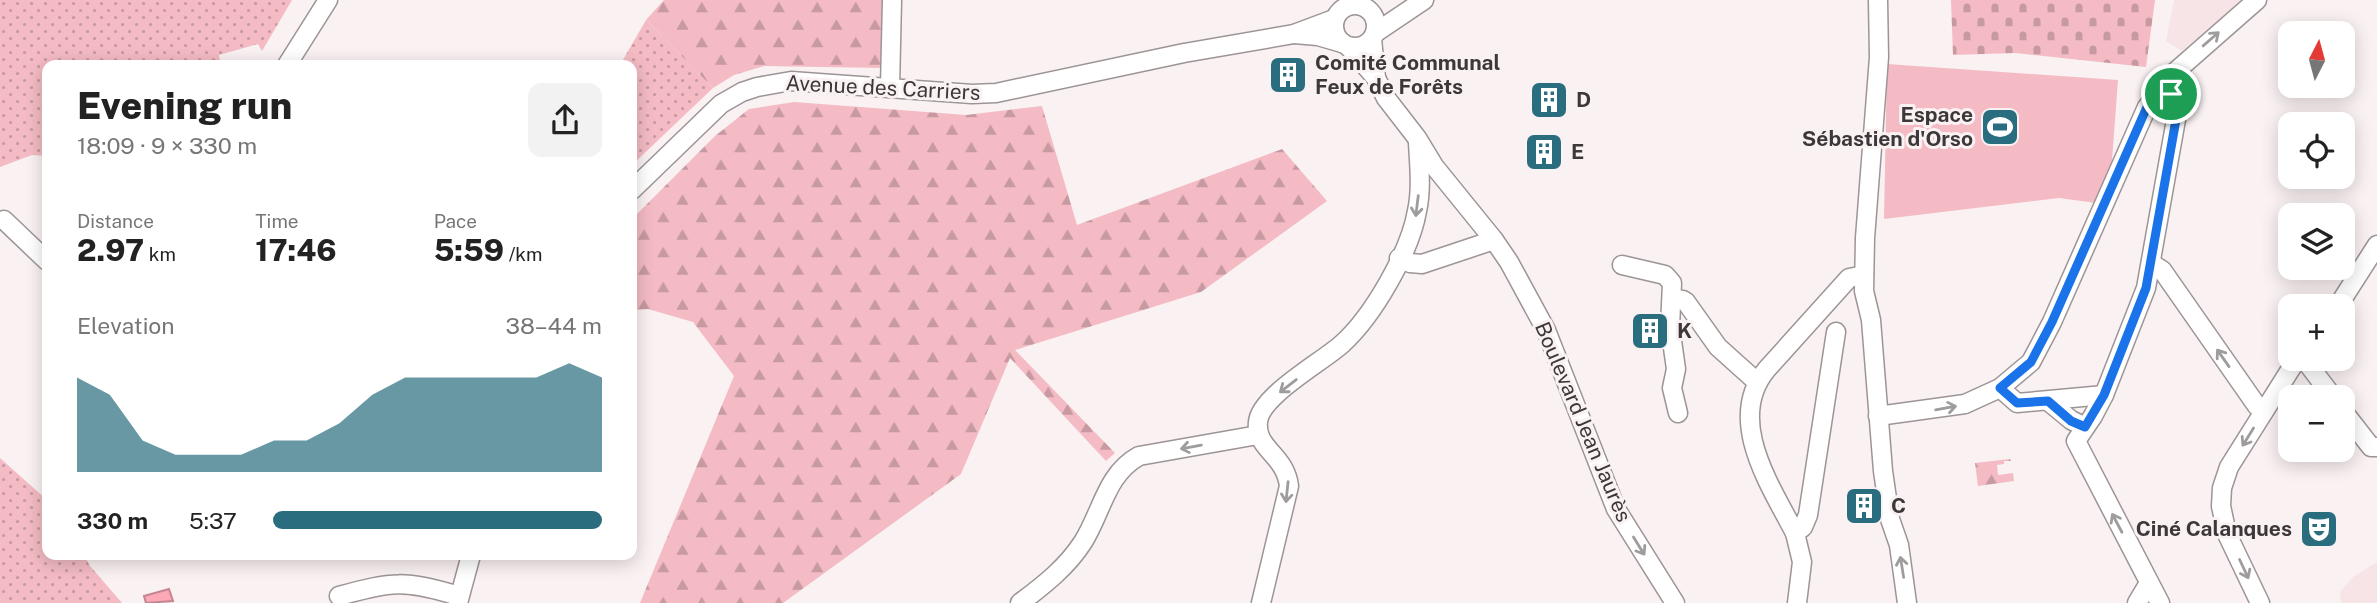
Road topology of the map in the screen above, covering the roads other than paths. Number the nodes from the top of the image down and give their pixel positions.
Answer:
1 (328, 0) edge
2 (892, 0) edge
3 (1878, 0) edge
4 (2257, 0) edge
5 (1420, 4) edge
6 (1362, 5) edge
7 (1337, 11) edge
8 (1294, 34) junction
9 (1374, 36) junction
10 (1345, 44) junction
11 (290, 60) edge
12 (1376, 78) junction
13 (2165, 83) junction
14 (890, 88) junction
15 (1417, 138) junction
16 (637, 185) edge
17 (4, 220) dead end
18 (1494, 240) junction
19 (2377, 245) edge
20 (42, 256) edge
21 (1399, 258) junction
22 (2151, 263) junction
23 (1622, 265) dead end
24 (1864, 275) junction
25 (2346, 294) edge
26 (1672, 298) junction
27 (1836, 332) dead end
28 (2289, 371) edge
29 (2313, 371) edge
30 (1757, 382) junction
31 (2324, 385) edge
32 (2000, 388) junction
33 (2104, 395) junction
34 (2048, 401) junction
35 (2264, 411) junction
36 (1678, 414) dead end
37 (1878, 416) junction
38 (2355, 427) edge
39 (2081, 432) junction
40 (1258, 435) junction
41 (2377, 447) edge
42 (1795, 533) junction
43 (470, 560) edge
44 (2149, 583) junction
45 (339, 596) dead end
46 (458, 599) edge
47 (1256, 602) edge
48 (1020, 603) edge
49 (1675, 603) edge
50 (1797, 603) edge
51 (1907, 603) edge
52 (2137, 603) edge
53 (2160, 603) edge
54 (2260, 603) edge

1 - 11 street
2 - 14 street
3 - 24 street
13 -> 4 street
5 - 6 street
5 - 9 street
6 - 7 street
6 - 9 street
7 - 8 street, Avenue des Carriers
7 - 10 street
8 - 10 street, Avenue des Carriers
8 - 14 street, Avenue des Carriers
9 - 10 street
9 - 12 street
10 - 12 street
12 - 15 street, Boulevard Jean Jaurès
13 - 22 street
13 - 32 street
14 - 16 street, Avenue des Carriers
15 - 18 street, Boulevard Jean Jaurès
15 -> 21 street
17 - 20 street
18 - 21 street
18 -> 49 street, Boulevard Jean Jaurès
19 - 25 street
21 -> 40 street
22 - 33 street
35 -> 22 street
23 - 26 street
24 - 30 street
24 - 37 street
26 - 30 street
26 - 36 street
27 - 42 street
28 - 35 street
29 - 31 street
30 - 42 street
32 - 34 street
37 -> 32 street
33 - 34 street
33 - 39 street
34 - 39 street
35 -> 54 street
51 -> 37 street
38 - 41 street
44 -> 39 street
40 -> 47 street
40 -> 48 street
42 - 50 street
43 - 46 street
44 - 52 street
44 - 53 street
45 - 46 street

